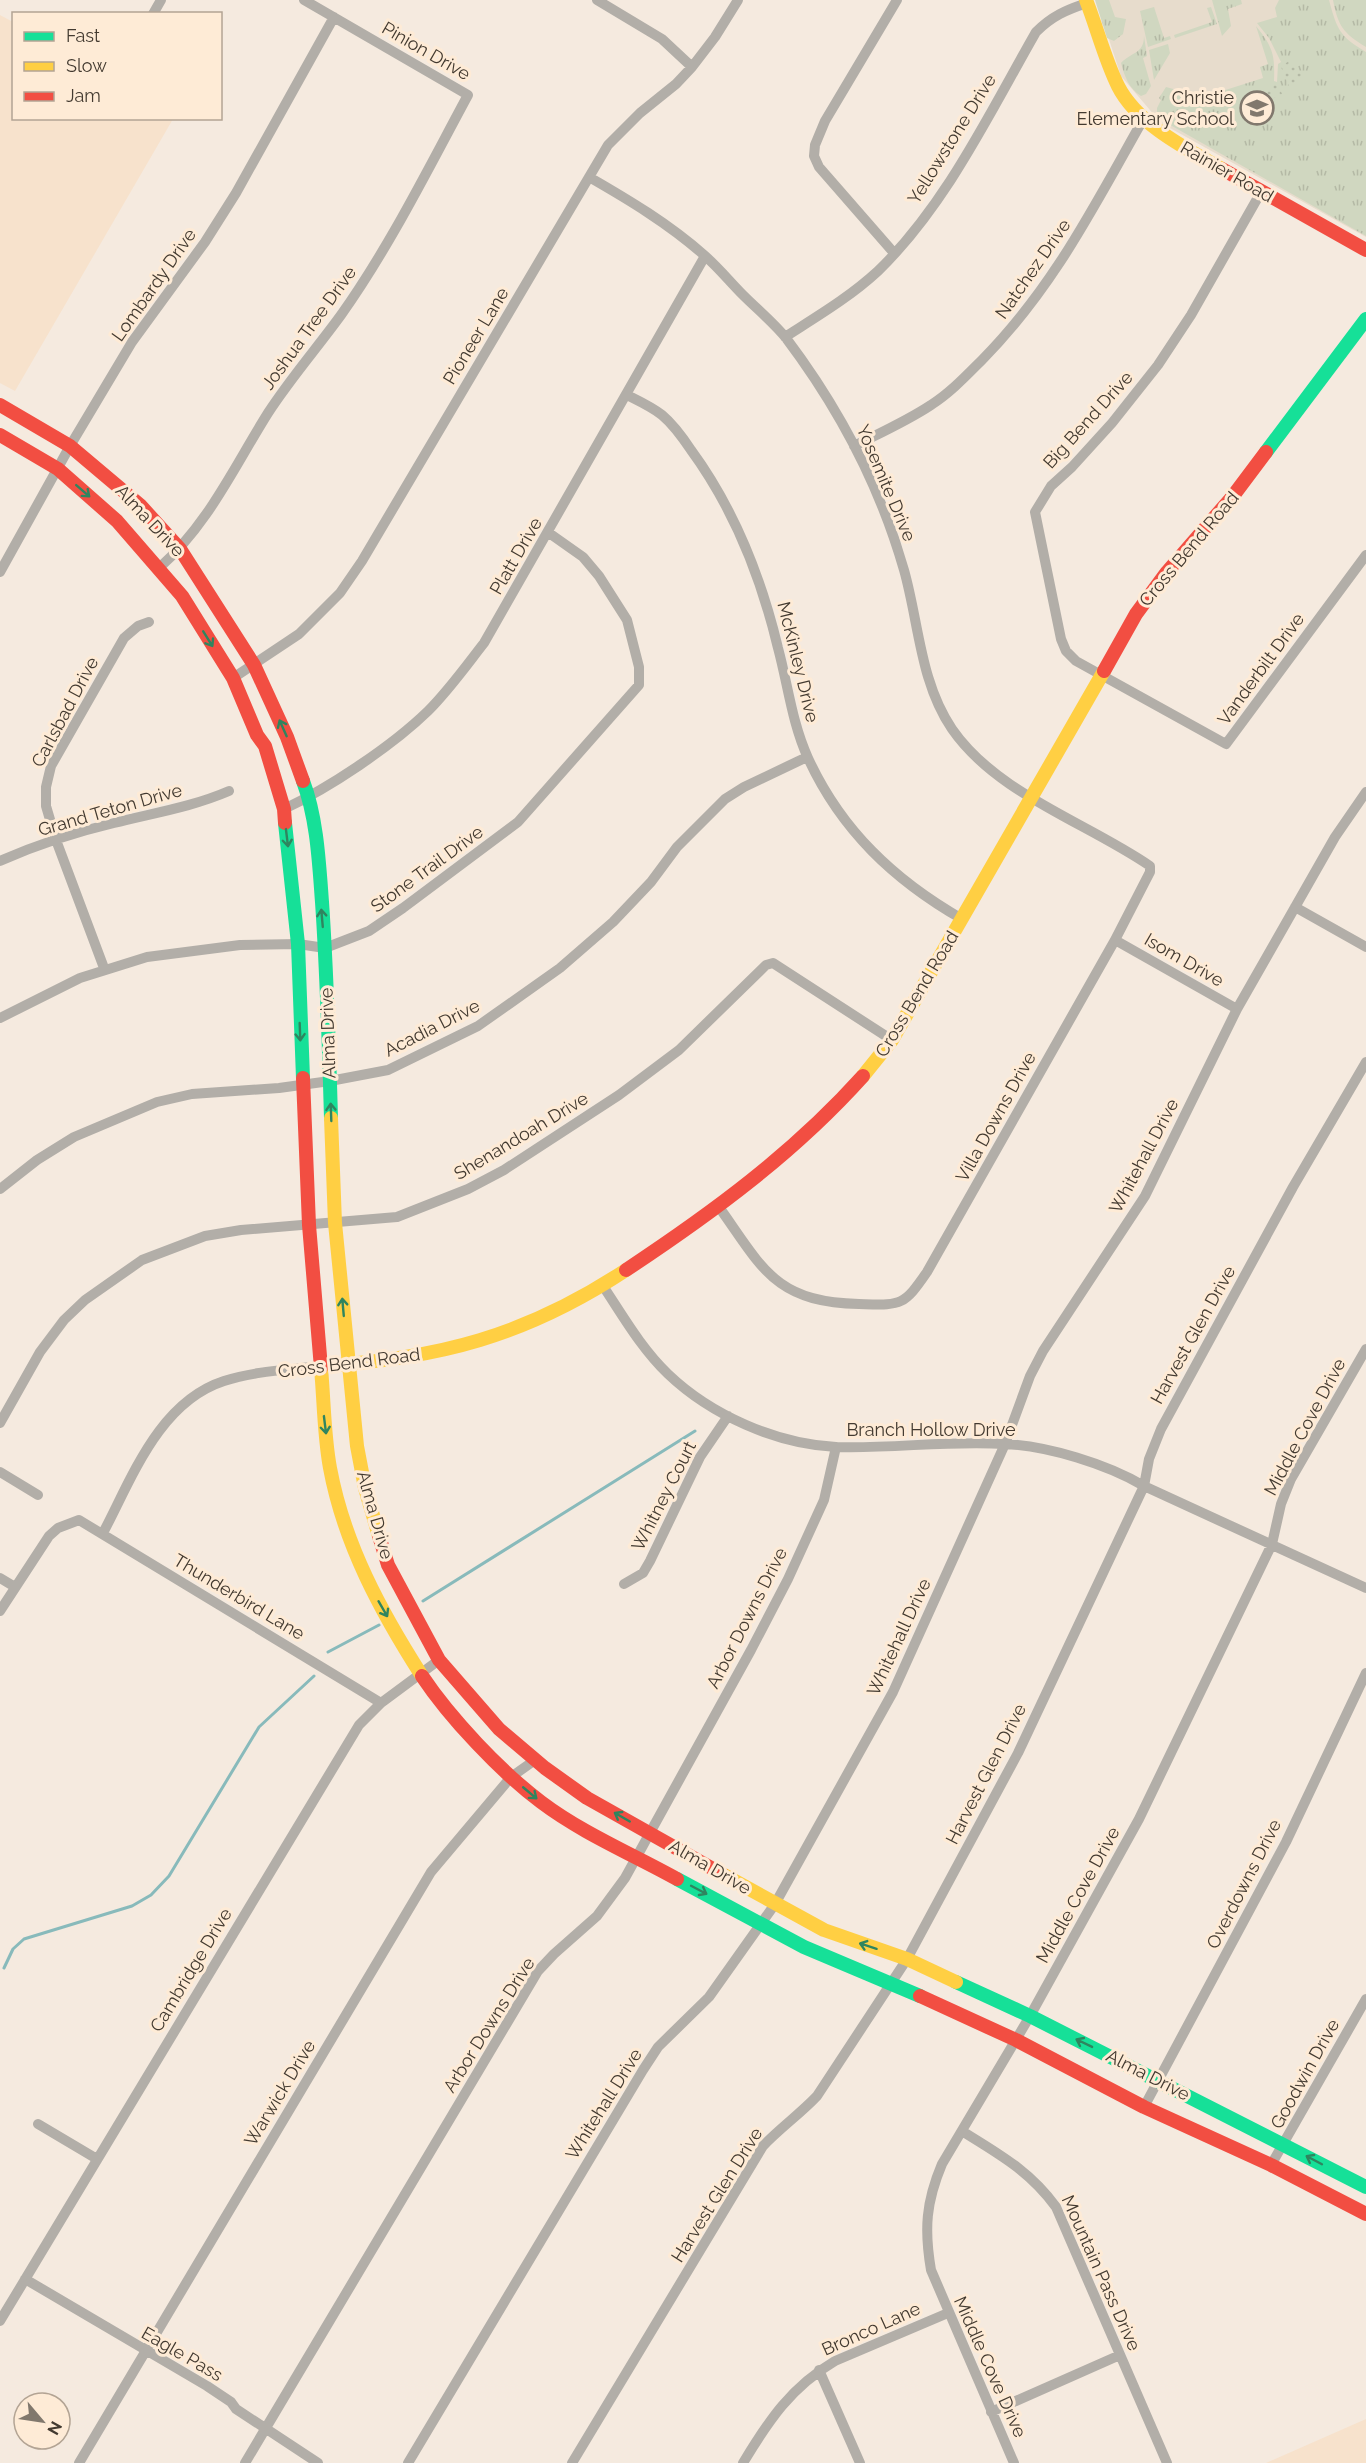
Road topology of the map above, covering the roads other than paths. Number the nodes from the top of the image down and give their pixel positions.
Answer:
1 (304, 0) edge
2 (597, 0) edge
3 (738, 0) edge
4 (897, 0) edge
5 (1087, 1) edge
6 (334, 17) junction
7 (692, 67) junction
8 (468, 95) joint
9 (1144, 118) junction
10 (589, 177) junction
11 (1261, 192) junction
12 (1366, 250) edge
13 (894, 253) junction
14 (705, 256) junction
15 (1366, 320) edge
16 (785, 337) junction
17 (627, 394) junction
18 (0, 405) edge
19 (0, 435) edge
20 (70, 446) junction
21 (854, 446) junction
22 (58, 470) junction
23 (549, 533) junction
24 (180, 549) junction
25 (1366, 555) edge
26 (159, 568) junction
27 (0, 572) edge
28 (149, 622) dead end
29 (254, 664) junction
30 (1100, 674) junction
31 (233, 678) junction
32 (807, 757) junction
33 (230, 791) dead end
34 (1366, 792) edge
35 (1031, 796) junction
36 (309, 797) junction
37 (284, 809) junction
38 (56, 840) junction
39 (0, 861) edge
40 (1295, 907) junction
41 (962, 919) junction
42 (1115, 940) junction
43 (298, 944) junction
44 (1366, 947) edge
45 (325, 948) junction
46 (104, 968) junction
47 (1237, 1009) junction
48 (0, 1018) edge
49 (892, 1040) junction
50 (1366, 1062) edge
51 (330, 1081) junction
52 (302, 1084) junction
53 (0, 1189) edge
54 (719, 1207) junction
55 (335, 1223) junction
56 (309, 1225) junction
57 (603, 1286) junction
58 (1366, 1349) edge
59 (348, 1365) junction
60 (320, 1366) junction
61 (728, 1416) junction
62 (0, 1423) edge
63 (1005, 1443) junction
64 (836, 1447) junction
65 (0, 1472) edge
66 (1144, 1486) junction
67 (38, 1495) dead end
68 (103, 1533) junction
69 (1272, 1544) junction
70 (0, 1578) edge
71 (624, 1584) dead end
72 (15, 1587) junction
73 (1366, 1588) edge
74 (0, 1611) edge
75 (439, 1660) junction
76 (420, 1672) junction
77 (1366, 1673) edge
78 (381, 1703) junction
79 (535, 1760) junction
80 (511, 1777) junction
81 (650, 1833) junction
82 (636, 1857) junction
83 (775, 1904) junction
84 (763, 1924) junction
85 (907, 1959) junction
86 (891, 1982) junction
87 (1366, 1999) edge
88 (1030, 2016) junction
89 (1016, 2040) junction
90 (1159, 2081) junction
91 (1144, 2107) junction
92 (38, 2124) dead end
93 (962, 2132) junction
94 (1284, 2144) junction
95 (97, 2159) junction
96 (1271, 2165) junction
97 (1366, 2187) edge
98 (1366, 2214) edge
99 (26, 2279) junction
100 (948, 2313) junction
101 (0, 2321) edge
102 (145, 2352) junction
103 (1120, 2355) junction
104 (819, 2370) junction
105 (991, 2412) junction
106 (266, 2429) junction
107 (79, 2463) edge
108 (245, 2463) edge
109 (318, 2463) edge
110 (408, 2463) edge
111 (572, 2463) edge
112 (743, 2463) edge
113 (860, 2463) edge
114 (1014, 2463) edge
115 (1167, 2463) edge

1 - 6 street, Pinion Drive
2 - 7 street
3 - 7 street, Pioneer Lane
4 - 13 street
5 - 9 main road, Rainier Road
5 - 13 street, Yellowstone Drive
6 - 8 street, Pinion Drive
6 - 20 street, Lombardy Drive
7 - 10 street, Pioneer Lane
8 - 24 street, Joshua Tree Drive
9 - 11 main road, Rainier Road
9 - 21 street, Natchez Drive
10 - 14 street, Yosemite Drive
10 - 29 street, Pioneer Lane
11 - 12 main road, Rainier Road
11 - 30 street, Big Bend Drive
13 - 16 street, Yellowstone Drive
14 - 16 street, Yosemite Drive
14 - 17 street, Platt Drive
15 - 30 main road, Cross Bend Road
16 - 21 street, Yosemite Drive
17 - 23 street, Platt Drive
17 - 32 street, McKinley Drive
18 - 20 main road, Alma Drive
19 - 22 main road, Alma Drive
20 - 22 street, Lombardy Drive
20 - 24 main road, Alma Drive
21 - 35 street, Yosemite Drive
22 -> 26 main road, Alma Drive
22 - 27 street, Lombardy Drive
23 - 36 street, Platt Drive
23 - 45 street, Stone Trail Drive
24 - 26 street, Joshua Tree Drive
24 - 29 main road, Alma Drive
25 - 30 street, Vanderbilt Drive
26 -> 31 main road, Alma Drive
28 - 38 street, Carlsbad Drive
29 - 31 street, Pioneer Lane
36 -> 29 main road, Alma Drive
30 - 35 main road, Cross Bend Road
31 - 37 main road, Alma Drive
32 - 41 street, McKinley Drive
32 - 51 street, Acadia Drive
33 - 38 street, Grand Teton Drive
34 - 40 street, Whitehall Drive
35 - 41 main road, Cross Bend Road
35 - 42 street, Villa Downs Drive
36 - 37 street, Platt Drive
45 -> 36 main road, Alma Drive
37 -> 43 main road, Alma Drive
38 - 39 street, Grand Teton Drive
38 - 46 street, Carlsbad Drive
40 - 44 street
40 - 47 street, Whitehall Drive
41 - 49 main road, Cross Bend Road
42 - 47 street, Isom Drive
42 - 54 street, Villa Downs Drive
43 - 45 street, Stone Trail Drive
43 - 46 street, Stone Trail Drive
43 -> 52 main road, Alma Drive
45 - 51 main road, Alma Drive
46 - 48 street, Stone Trail Drive
47 - 63 street, Whitehall Drive
49 - 54 main road, Cross Bend Road
49 - 55 street, Shenandoah Drive
50 - 66 street, Harvest Glen Drive
51 - 52 street, Acadia Drive
55 -> 51 main road, Alma Drive
52 - 53 street, Acadia Drive
52 - 56 main road, Alma Drive
54 - 57 main road, Cross Bend Road
55 - 56 street, Shenandoah Drive
59 -> 55 main road, Alma Drive
56 - 60 main road, Alma Drive
56 - 62 street, Shenandoah Drive
57 - 59 main road, Cross Bend Road
57 - 61 street, Branch Hollow Drive
58 - 69 street, Middle Cove Drive
59 - 60 main road, Cross Bend Road
59 - 75 main road, Alma Drive
60 - 68 street, Cross Bend Road
60 -> 76 main road, Alma Drive
61 - 64 street, Branch Hollow Drive
61 - 71 street, Whitney Court
63 - 64 street, Branch Hollow Drive
63 - 66 street, Branch Hollow Drive
63 - 83 street, Whitehall Drive
64 - 81 street, Arbor Downs Drive
65 - 67 street
66 - 69 street, Branch Hollow Drive
66 - 85 street, Harvest Glen Drive
68 - 72 street, Thunderbird Lane
68 - 78 street, Thunderbird Lane
69 - 73 street, Branch Hollow Drive
69 - 88 street, Middle Cove Drive
70 - 72 street
72 - 74 street
75 - 76 street, Cambridge Drive
75 - 79 main road, Alma Drive
76 - 78 street, Cambridge Drive
76 - 80 main road, Alma Drive
77 - 90 street, Overdowns Drive
78 - 95 street, Cambridge Drive
79 - 80 street, Warwick Drive
81 -> 79 main road, Alma Drive
80 -> 82 main road, Alma Drive
80 - 102 street, Warwick Drive
81 - 82 street, Arbor Downs Drive
81 - 83 main road, Alma Drive
82 -> 84 main road, Alma Drive
82 - 106 street, Arbor Downs Drive
83 - 84 street, Whitehall Drive
85 -> 83 main road, Alma Drive
84 - 86 main road, Alma Drive
84 - 110 street, Whitehall Drive
85 - 86 street, Harvest Glen Drive
85 - 88 main road, Alma Drive
86 - 89 main road, Alma Drive
86 - 111 street, Harvest Glen Drive
87 - 94 street, Goodwin Drive
88 - 89 street, Middle Cove Drive
90 -> 88 main road, Alma Drive
89 - 91 main road, Alma Drive
89 - 93 street, Middle Cove Drive
90 - 91 street, Overdowns Drive
90 - 94 main road, Alma Drive
91 - 96 main road, Alma Drive
92 - 95 street
93 - 100 street, Middle Cove Drive
93 - 103 street, Mountain Pass Drive
94 - 96 street, Goodwin Drive
97 -> 94 main road, Alma Drive
95 - 99 street, Cambridge Drive
96 - 98 main road, Alma Drive
99 - 101 street, Cambridge Drive
99 - 102 street, Eagle Pass
100 - 104 street, Bronco Lane
100 - 105 street, Middle Cove Drive
102 - 106 street, Eagle Pass
102 - 107 street, Warwick Drive
103 - 105 street
103 - 115 street, Mountain Pass Drive
104 - 112 street, Bronco Lane
104 - 113 street
105 - 114 street, Middle Cove Drive
106 - 108 street, Arbor Downs Drive
106 - 109 street, Eagle Pass

